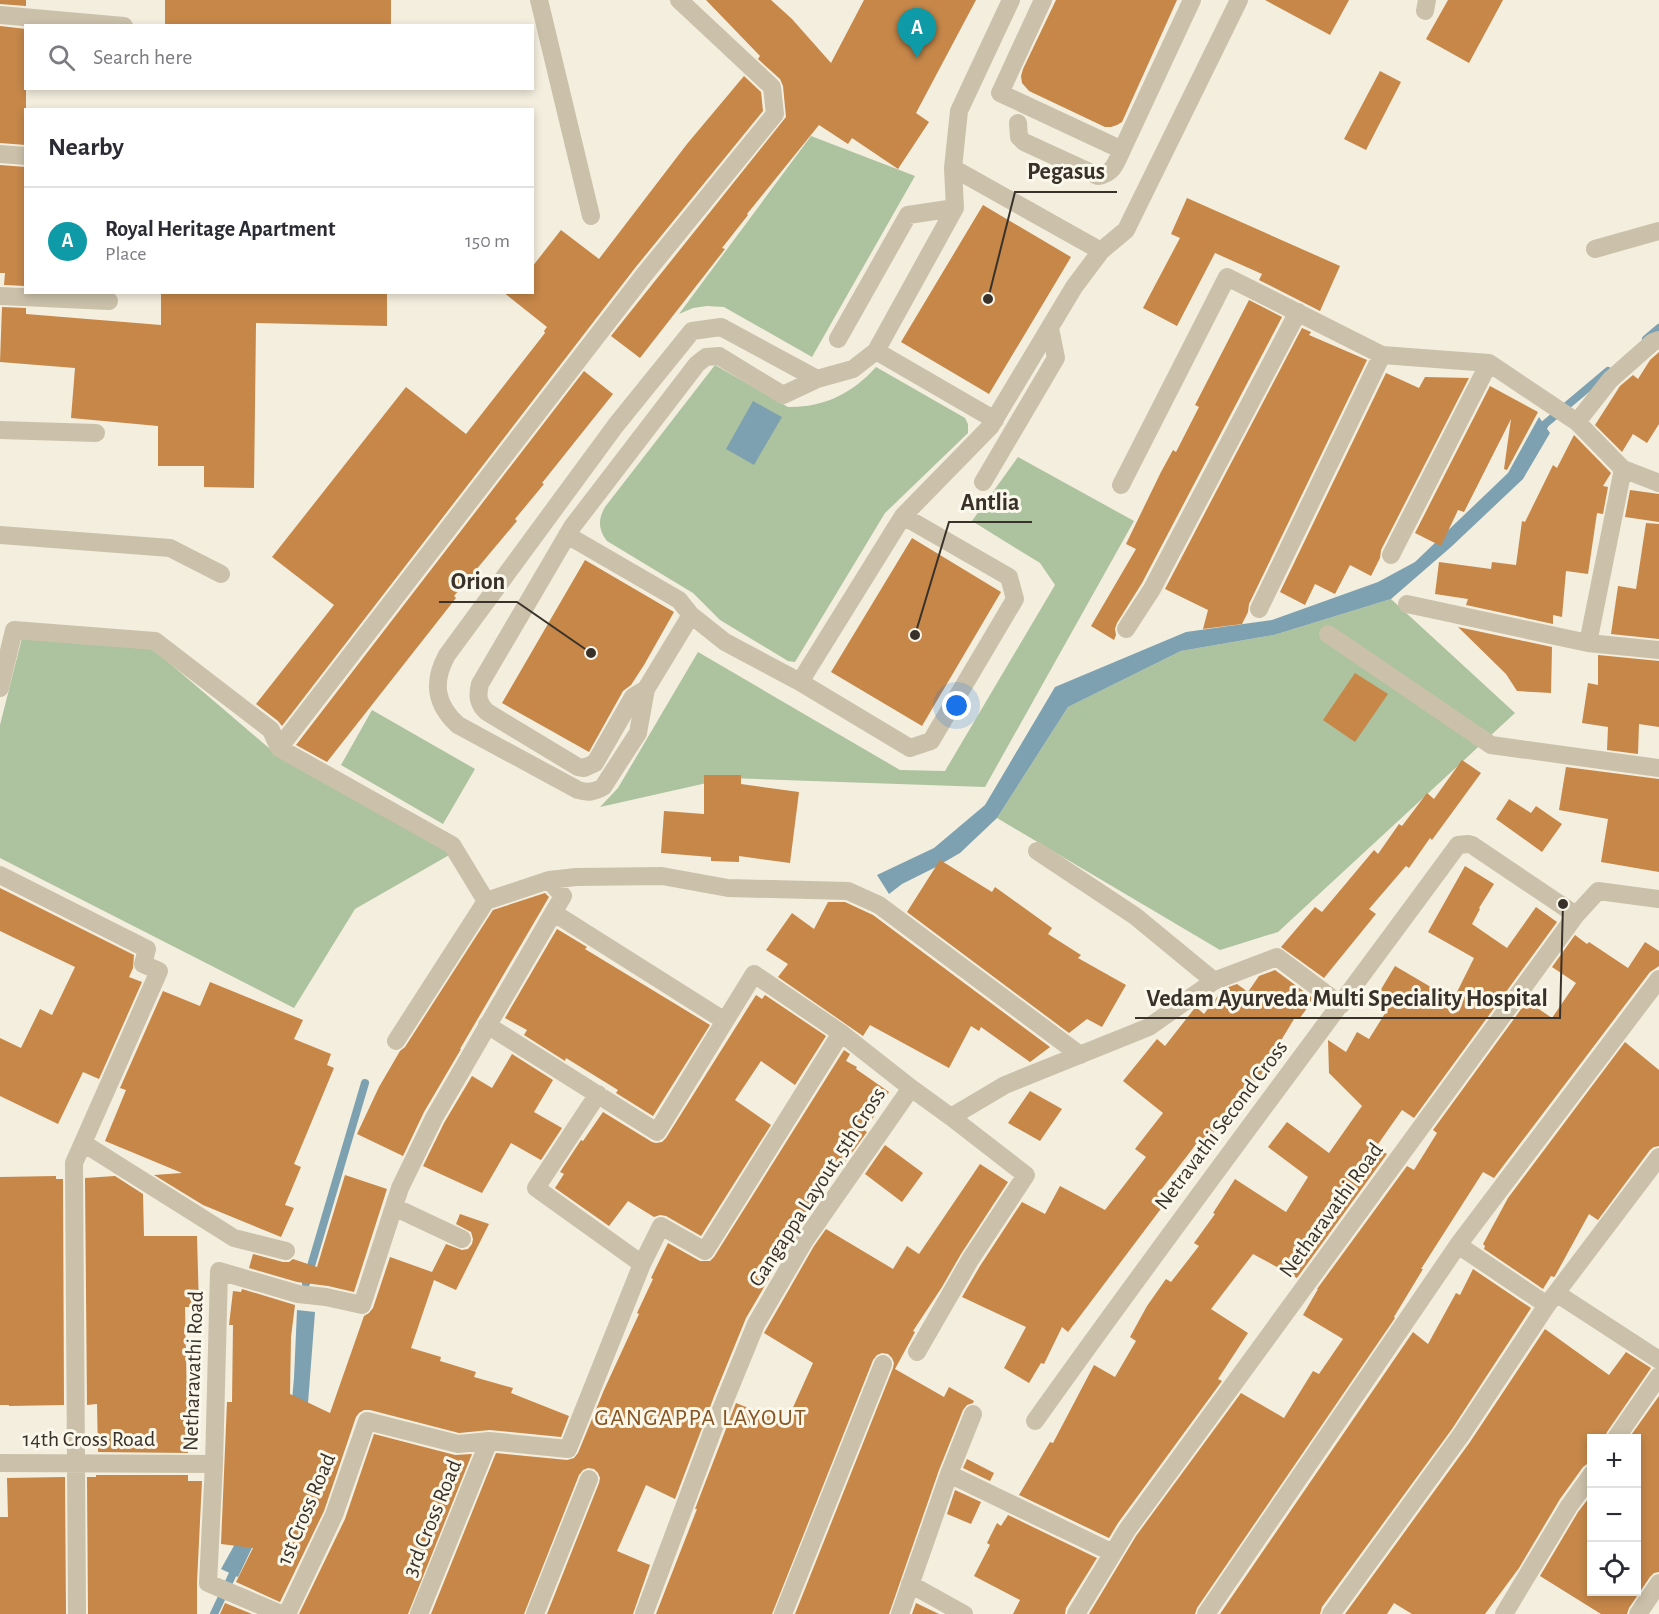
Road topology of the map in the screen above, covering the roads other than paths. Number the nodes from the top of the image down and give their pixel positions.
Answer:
1 (539, 0) edge
2 (679, 0) edge
3 (1011, 0) edge
4 (1043, 0) edge
5 (1192, 0) edge
6 (1239, 0) edge
7 (0, 15) edge
8 (101, 24) edge
9 (1017, 123) dead end
10 (1122, 150) junction
11 (0, 154) edge
12 (24, 156) edge
13 (953, 168) junction
14 (955, 208) junction
15 (591, 216) dead end
16 (1659, 231) edge
17 (1594, 249) dead end
18 (1101, 251) junction
19 (0, 296) edge
20 (109, 301) dead end
21 (1298, 312) junction
22 (1050, 328) junction
23 (838, 339) dead end
24 (1659, 340) edge
25 (876, 351) junction
26 (1382, 355) junction
27 (1489, 363) junction
28 (817, 379) junction
29 (995, 420) junction
30 (1574, 420) junction
31 (0, 430) edge
32 (96, 433) dead end
33 (1623, 469) junction
34 (983, 482) dead end
35 (1659, 483) edge
36 (1121, 485) dead end
37 (903, 516) junction
38 (0, 535) edge
39 (567, 535) junction
40 (1391, 555) dead end
41 (221, 574) dead end
42 (1407, 604) dead end
43 (1259, 609) dead end
44 (691, 615) junction
45 (1126, 629) dead end
46 (1328, 634) dead end
47 (1588, 643) junction
48 (1659, 650) edge
49 (800, 682) junction
50 (0, 688) edge
51 (646, 689) junction
52 (279, 748) junction
53 (1659, 768) edge
54 (1037, 851) dead end
55 (0, 875) edge
56 (549, 880) junction
57 (1659, 899) edge
58 (486, 901) junction
59 (554, 913) junction
60 (1575, 915) junction
61 (1659, 979) edge
62 (1214, 981) junction
63 (1341, 1005) junction
64 (725, 1021) junction
65 (488, 1025) junction
66 (841, 1033) junction
67 (396, 1041) dead end
68 (1080, 1055) junction
69 (911, 1088) junction
70 (598, 1094) junction
71 (951, 1117) junction
72 (82, 1143) junction
73 (1659, 1157) edge
74 (394, 1207) junction
75 (462, 1239) dead end
76 (1458, 1245) junction
77 (286, 1251) dead end
78 (642, 1264) junction
79 (1552, 1299) junction
80 (917, 1352) dead end
81 (1659, 1359) edge
82 (883, 1364) dead end
83 (1659, 1376) edge
84 (973, 1414) dead end
85 (1035, 1421) dead end
86 (1619, 1434) edge
87 (489, 1441) junction
88 (0, 1462) edge
89 (75, 1463) junction
90 (214, 1464) junction
91 (949, 1474) junction
92 (589, 1479) dead end
93 (1587, 1481) edge
94 (1113, 1553) junction
95 (1659, 1583) edge
96 (910, 1584) junction
97 (77, 1614) edge
98 (281, 1614) edge
99 (287, 1614) edge
100 (419, 1614) edge
101 (535, 1614) edge
102 (644, 1614) edge
103 (784, 1614) edge
104 (900, 1614) edge
105 (964, 1614) edge
106 (1076, 1614) edge
107 (1206, 1614) edge
108 (1331, 1614) edge
109 (1504, 1614) edge
110 (1638, 1614) edge

1 - 15 street
2 - 52 street
3 - 13 street
4 - 10 street
5 - 10 street
6 - 18 street
7 - 8 street
9 - 10 street
11 - 12 street
13 - 14 street
13 - 18 street
14 - 23 street
14 - 25 street
16 - 17 street
18 - 22 street
19 - 20 street
21 - 26 street
21 - 36 street
21 - 45 street
22 - 29 street
22 - 34 street
24 - 30 street
25 - 28 street
25 - 29 street
26 - 27 street
26 - 43 street
27 - 30 street
27 - 40 street
28 - 39 street
28 - 51 street
29 - 37 street
30 - 33 street
31 - 32 street
33 - 35 street
33 - 47 street
37 - 49 street
37 - 49 street
38 - 41 street
39 - 44 street
39 - 51 street
42 - 47 street
44 - 49 street
44 - 51 street
46 - 53 street
47 - 48 street
50 - 52 street
52 - 58 street
54 - 62 street
55 - 72 street
56 - 58 street
56 - 59 street
56 - 68 street
57 - 60 street, Netharavathi Road
58 - 67 street
59 - 64 street
59 - 65 street, Netharavathi Road
60 - 63 street, Netravathi Second Cross
60 - 94 street, Netharavathi Road
61 - 76 street
62 - 63 street
62 - 68 street
63 - 85 street, Netravathi Second Cross
64 - 66 street
64 - 70 street
65 - 70 street
65 - 74 street, Netharavathi Road
66 - 69 street
66 - 78 street
68 - 71 street
69 - 71 street
69 - 102 street, Gangappa Layout, 5th Cross
70 - 78 street
71 - 80 street
72 - 77 street
72 - 89 street
73 - 79 street
74 - 75 street
74 - 90 street, Netharavathi Road
76 - 79 street
76 - 107 street
78 - 87 street
79 - 81 street
79 - 108 street
82 - 103 street
83 - 86 street
84 - 91 street
87 - 99 street, 1st Cross Road
87 - 100 street, 3rd Cross Road
88 - 89 street, 14th Cross Road
89 - 90 street, 14th Cross Road
89 - 97 street
90 - 98 street, Netharavathi Road
91 - 94 street
91 - 96 street
92 - 101 street
93 - 109 street
94 - 106 street, Netharavathi Road
95 - 110 street
96 - 104 street
96 - 105 street

